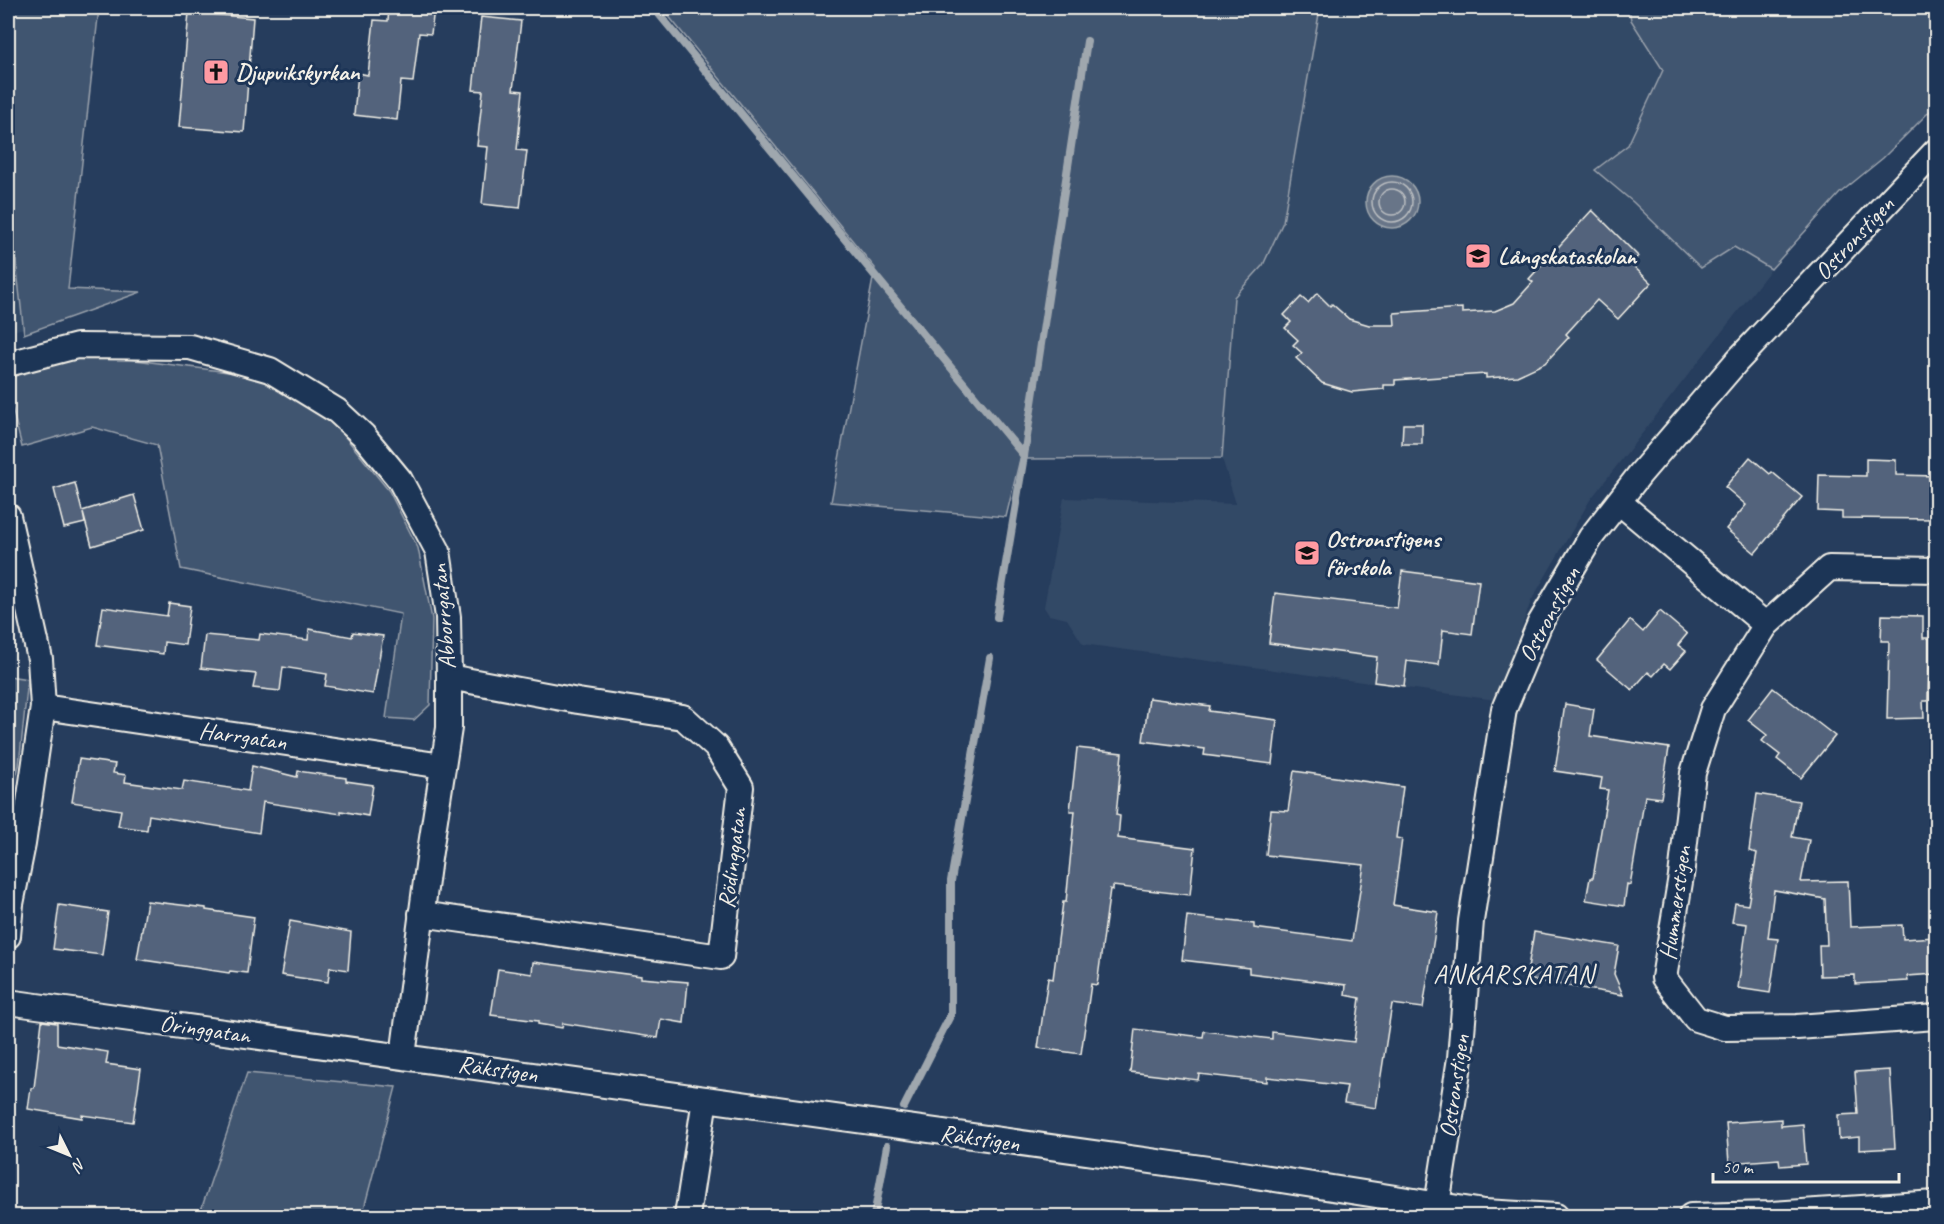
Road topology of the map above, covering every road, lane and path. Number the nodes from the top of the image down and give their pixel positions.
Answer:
1 (1936, 151) edge
2 (8, 364) edge
3 (1619, 502) junction
4 (8, 516) edge
5 (1936, 570) edge
6 (1766, 626) junction
7 (449, 677) junction
8 (43, 707) junction
9 (443, 766) junction
10 (421, 914) junction
11 (8, 936) edge
12 (8, 1002) edge
13 (1936, 1017) edge
14 (403, 1056) junction
15 (705, 1099) junction
16 (1936, 1203) edge
17 (1437, 1205) junction
18 (687, 1216) edge
19 (1556, 1216) edge
20 (1691, 1216) edge
21 (1717, 1216) edge

1 - 3 street, Ostronstigen
2 - 7 street, Abborrgatan
3 - 6 street
3 - 17 street, Ostronstigen
4 - 8 street
5 - 6 street, Hummerstigen
6 - 13 street, Hummerstigen
7 - 9 street, Abborrgatan
7 - 10 street, Rödinggatan
8 - 9 street, Harrgatan
8 - 11 street
9 - 10 street, Abborrgatan
10 - 14 street, Abborrgatan
12 - 14 street, Öringgatan
14 - 15 street, Räkstigen
15 - 17 street, Räkstigen
15 - 18 street
16 - 21 street
17 - 19 street, Räkstigen
20 - 21 street

